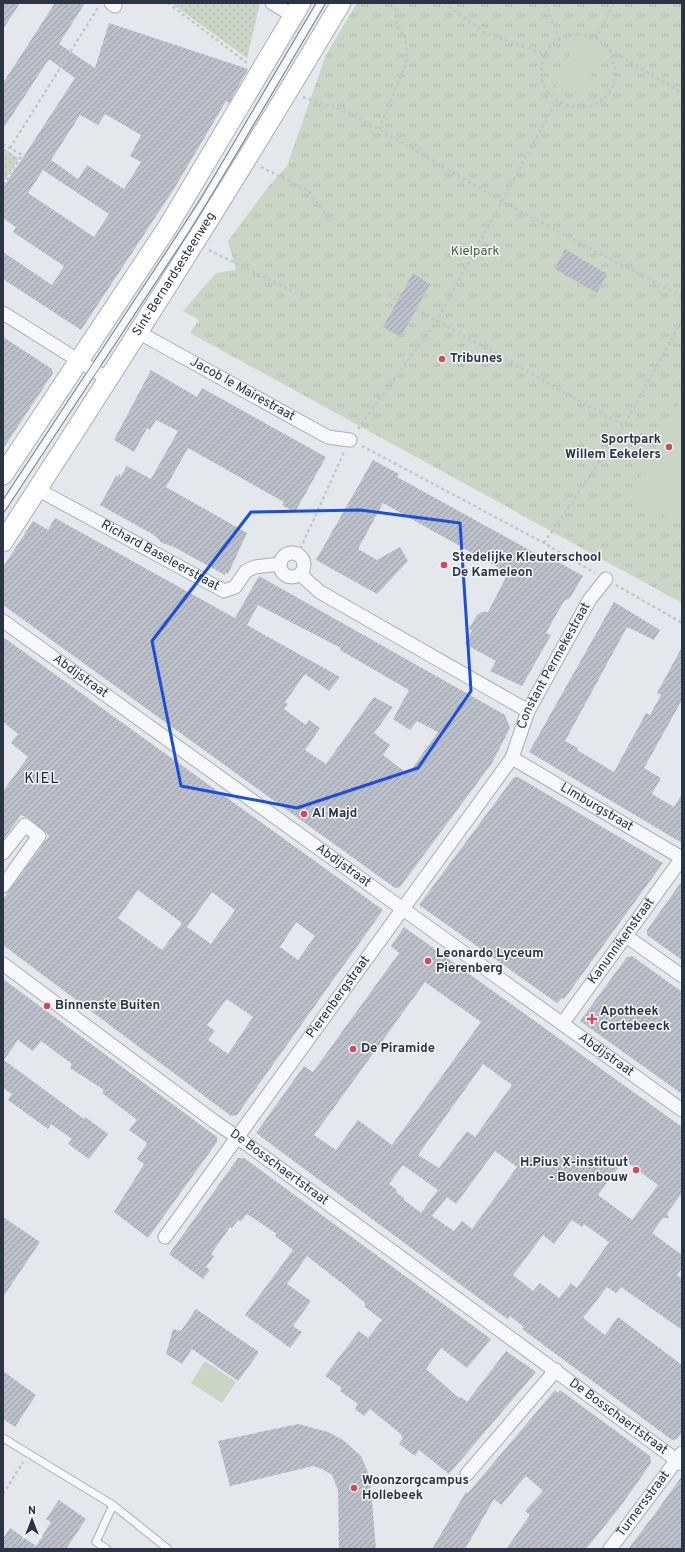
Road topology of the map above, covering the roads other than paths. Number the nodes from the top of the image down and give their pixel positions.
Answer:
1 (272, 3) edge
2 (321, 3) edge
3 (341, 3) edge
4 (298, 9) edge
5 (3, 313) edge
6 (138, 332) junction
7 (93, 370) junction
8 (350, 440) road end
9 (3, 475) edge
10 (37, 489) junction
11 (3, 507) edge
12 (3, 542) edge
13 (279, 564) junction
14 (301, 575) junction
15 (606, 579) road end
16 (3, 622) edge
17 (528, 711) junction
18 (512, 758) junction
19 (3, 853) edge
20 (682, 858) edge
21 (3, 886) edge
22 (402, 909) junction
23 (626, 936) junction
24 (3, 964) edge
25 (682, 976) edge
26 (562, 1024) junction
27 (682, 1110) edge
28 (237, 1137) junction
29 (165, 1237) dead end
30 (556, 1370) junction
31 (3, 1438) edge
32 (680, 1459) edge
33 (467, 1474) dead end
34 (113, 1505) junction
35 (107, 1549) edge
36 (168, 1549) edge
37 (610, 1549) edge

1 - 4 street
2 - 7 lane
3 - 6 street, Sint-Bernardsesteenweg
4 - 7 street, Sint-Bernardsesteenweg
5 - 7 street
6 - 7 street, Sint-Bernardsesteenweg
6 - 8 street, Jacob le Mairestraat
7 - 9 street, Sint-Bernardsesteenweg
7 - 10 street, Sint-Bernardsesteenweg
7 - 11 lane
10 - 12 street, Sint-Bernardsesteenweg
10 - 13 street, Richard Baseleerstraat
13 - 14 street
13 - 14 street
14 - 17 street
15 - 17 street, Constant Permekestraat
16 - 22 street, Abdijstraat
17 - 18 street, Constant Permekestraat
18 - 20 street, Limburgstraat
18 - 22 street, Pierenbergstraat
19 - 21 street
20 - 23 street, Kanunnikenstraat
22 - 26 street, Abdijstraat
22 - 28 street, Pierenbergstraat
23 - 25 street
23 - 26 street, Kanunnikenstraat
24 - 28 street, De Bosschaertstraat
26 - 27 street, Abdijstraat
28 - 29 street, Pierenbergstraat
28 - 30 street, De Bosschaertstraat
30 - 32 street, De Bosschaertstraat
30 - 33 street
31 - 34 lane
32 - 37 street, Turnersstraat
34 - 35 lane
34 - 36 lane

